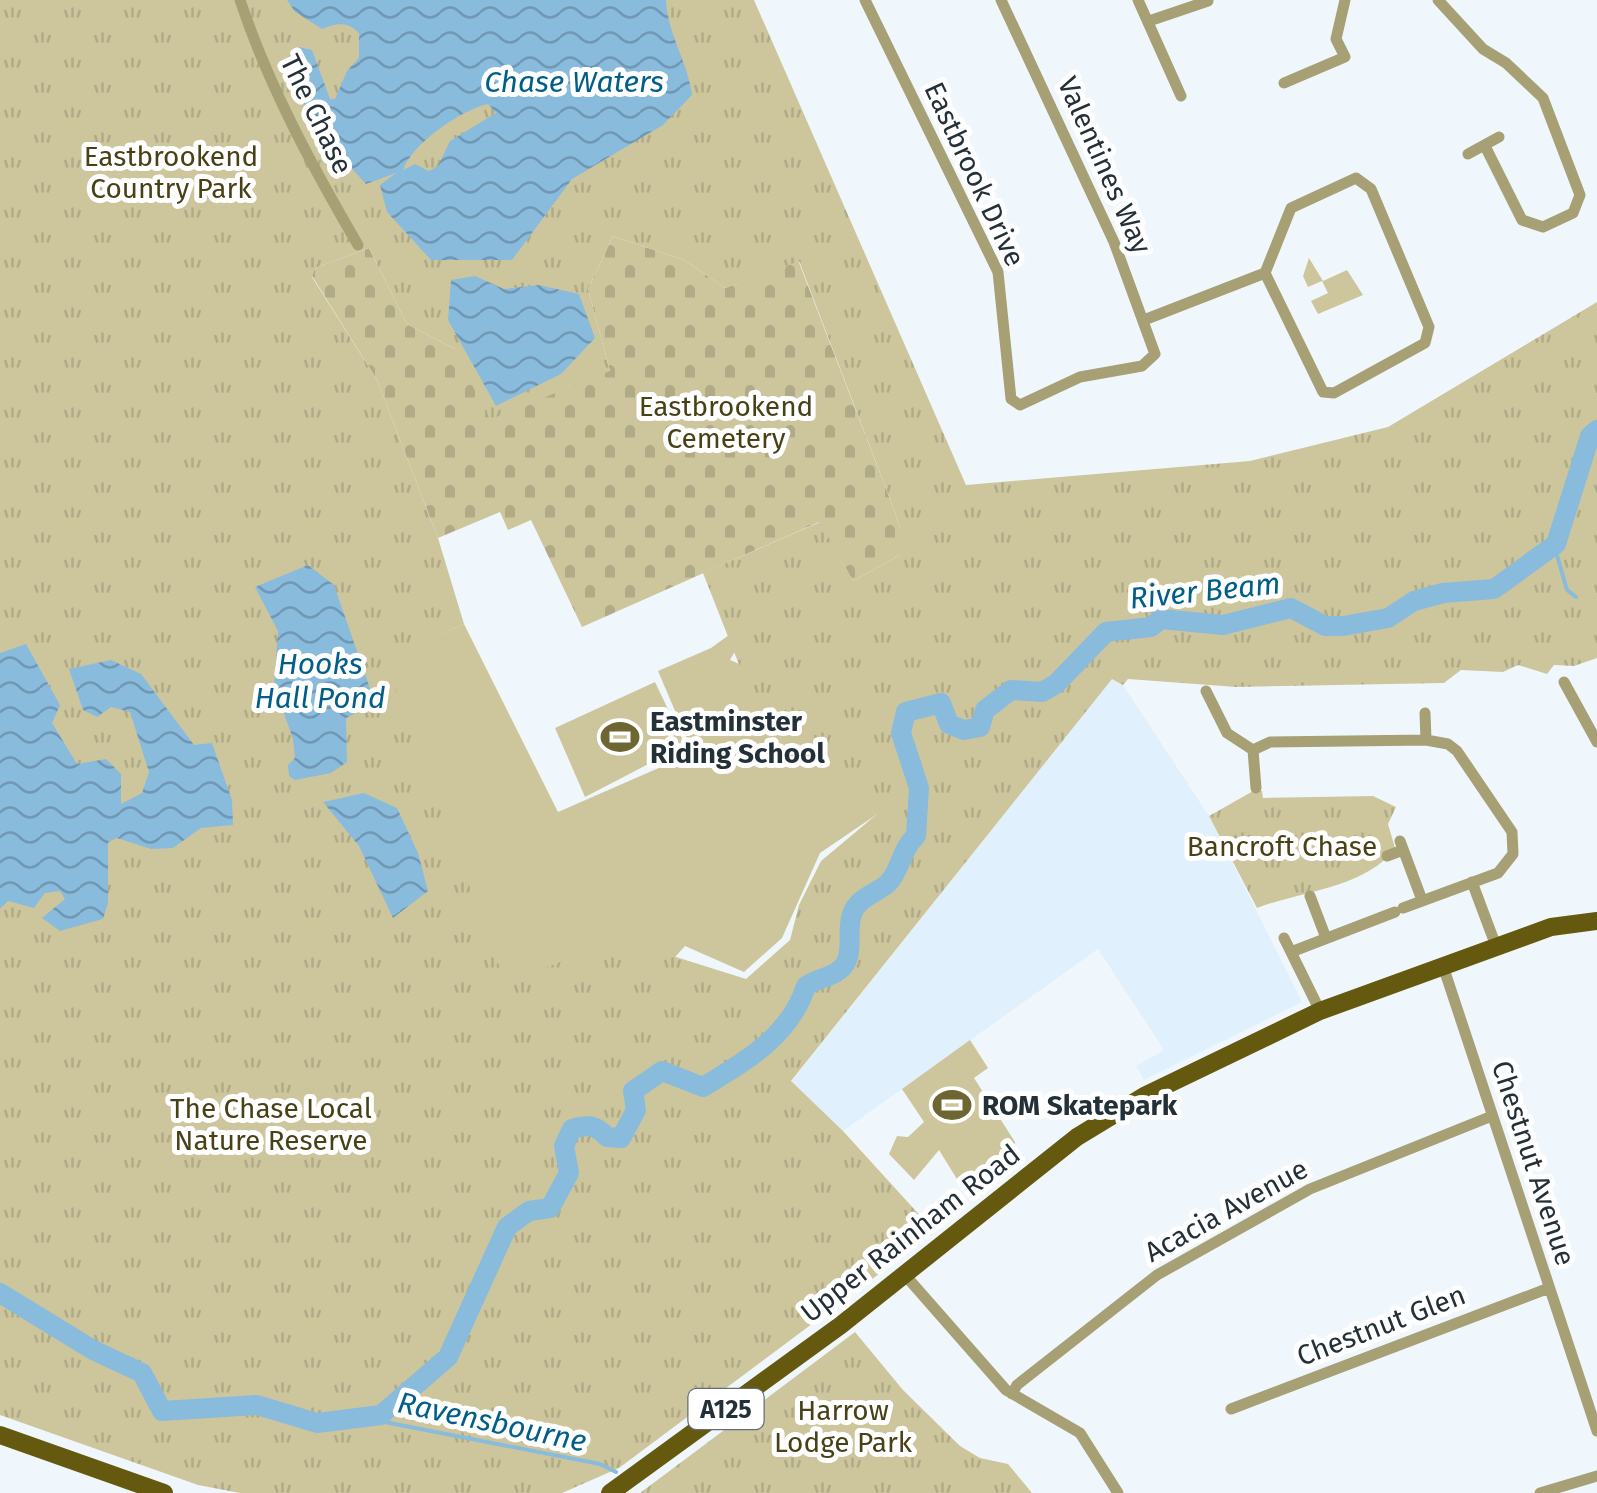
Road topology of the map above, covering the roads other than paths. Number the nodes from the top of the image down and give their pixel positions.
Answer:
1 (240, 0) edge
2 (866, 0) edge
3 (1002, 0) edge
4 (1138, 0) edge
5 (1345, 0) edge
6 (1438, 0) edge
7 (1462, 0) edge
8 (1208, 1) edge
9 (1452, 12) junction
10 (1149, 21) junction
11 (1284, 83) dead end
12 (1181, 96) dead end
13 (1500, 137) dead end
14 (1485, 146) junction
15 (1468, 154) dead end
16 (358, 245) dead end
17 (1265, 273) junction
18 (1144, 320) junction
19 (1155, 354) joint
20 (1564, 682) dead end
21 (1206, 692) dead end
22 (1425, 714) dead end
23 (1426, 740) junction
24 (1597, 742) edge
25 (1253, 750) junction
26 (1256, 788) dead end
27 (1387, 856) dead end
28 (1472, 882) junction
29 (1310, 896) dead end
30 (1422, 900) junction
31 (1597, 921) edge
32 (1284, 938) dead end
33 (1326, 938) junction
34 (1496, 946) junction
35 (1291, 952) junction
36 (1443, 966) junction
37 (1320, 1012) junction
38 (1492, 1116) junction
39 (905, 1275) junction
40 (1549, 1288) junction
41 (1012, 1394) junction
42 (1231, 1409) dead end
43 (1597, 1431) edge
44 (0, 1435) edge
45 (1597, 1476) edge
46 (164, 1493) edge
47 (610, 1493) edge
48 (1118, 1493) edge
49 (1540, 1493) edge

1 - 16 street, The Chase
2 - 19 street, Eastbrook Drive
3 - 18 street, Valentines Way
4 - 10 street
5 - 11 street
6 - 9 street
7 - 9 street
8 - 10 street
9 - 14 street
10 - 12 street
13 - 14 street
14 - 15 street
17 - 17 street
17 - 18 street
18 - 19 street, Valentines Way
20 - 24 street
21 - 25 street
22 - 23 street
23 - 25 street
23 - 28 street
25 - 26 street
27 - 30 street
28 - 30 street
28 - 34 street
29 - 33 street
30 - 33 street
31 - 34 main road, Upper Rainham Road / A125
32 - 35 street
33 - 35 street
34 - 36 main road, Upper Rainham Road / A125
35 - 37 street
36 - 37 main road, Upper Rainham Road / A125
36 - 38 street, Chestnut Avenue
37 - 39 main road, Upper Rainham Road / A125
38 - 40 street, Chestnut Avenue
38 - 41 street, Acacia Avenue
39 - 41 street
39 - 47 main road, Upper Rainham Road / A125
40 - 42 street, Chestnut Glen
40 - 43 street, Chestnut Avenue
41 - 48 street
44 - 46 main road
45 - 49 street

